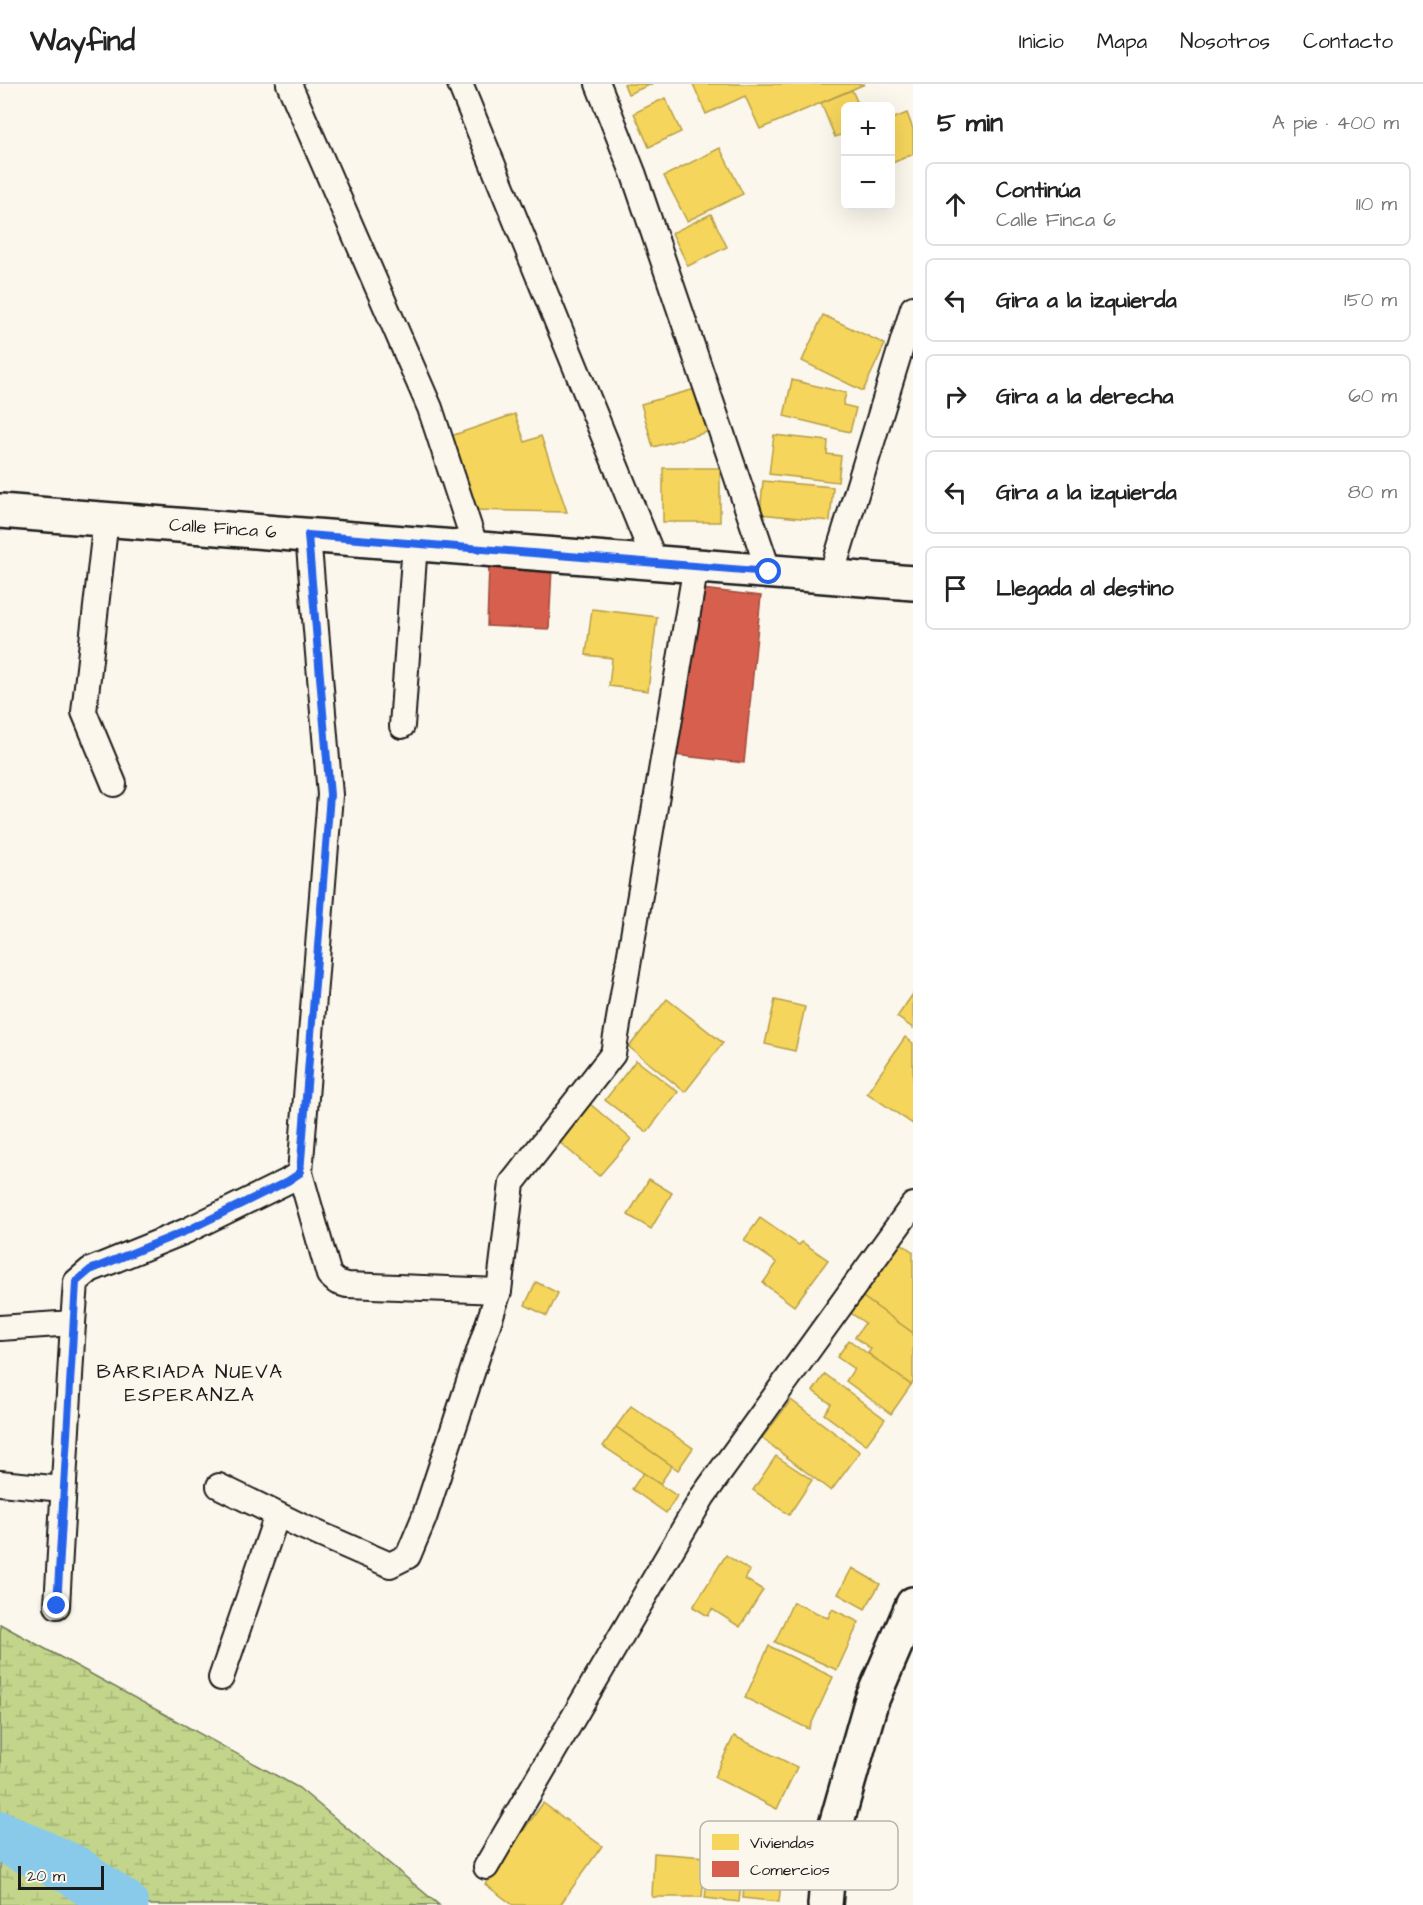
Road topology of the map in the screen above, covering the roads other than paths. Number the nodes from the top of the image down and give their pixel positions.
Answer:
1 (289, 84) edge
2 (460, 84) edge
3 (598, 84) edge
4 (913, 308) edge
5 (0, 511) edge
6 (106, 519) junction
7 (308, 535) junction
8 (415, 543) junction
9 (476, 548) junction
10 (655, 562) junction
11 (696, 565) junction
12 (769, 572) junction
13 (831, 576) junction
14 (913, 583) edge
15 (402, 726) dead end
16 (114, 784) dead end
17 (300, 1173) junction
18 (913, 1205) edge
19 (499, 1291) junction
20 (73, 1323) junction
21 (0, 1328) edge
22 (0, 1483) edge
23 (219, 1486) dead end
24 (63, 1489) junction
25 (277, 1515) junction
26 (913, 1604) edge
27 (57, 1606) dead end
28 (221, 1678) dead end
29 (837, 1821) edge
30 (486, 1867) dead end
31 (826, 1890) edge
32 (825, 1905) edge

1 - 9 street
2 - 10 street
3 - 12 street
4 - 13 street
5 - 6 street, Calle Finca 6
6 - 7 street, Calle Finca 6
6 - 16 street
7 - 8 street, Calle Finca 6
7 - 17 street
8 - 9 street, Calle Finca 6
8 - 15 street
9 - 10 street, Calle Finca 6
10 - 11 street, Calle Finca 6
11 - 12 street, Calle Finca 6
11 - 19 street
12 - 13 street, Calle Finca 6
13 - 14 street, Calle Finca 6
17 - 19 street
17 - 20 street
18 - 30 street
19 - 25 street
20 - 21 street
20 - 24 street
22 - 24 street
23 - 25 street
24 - 27 street
25 - 28 street
26 - 29 street
31 - 32 street

